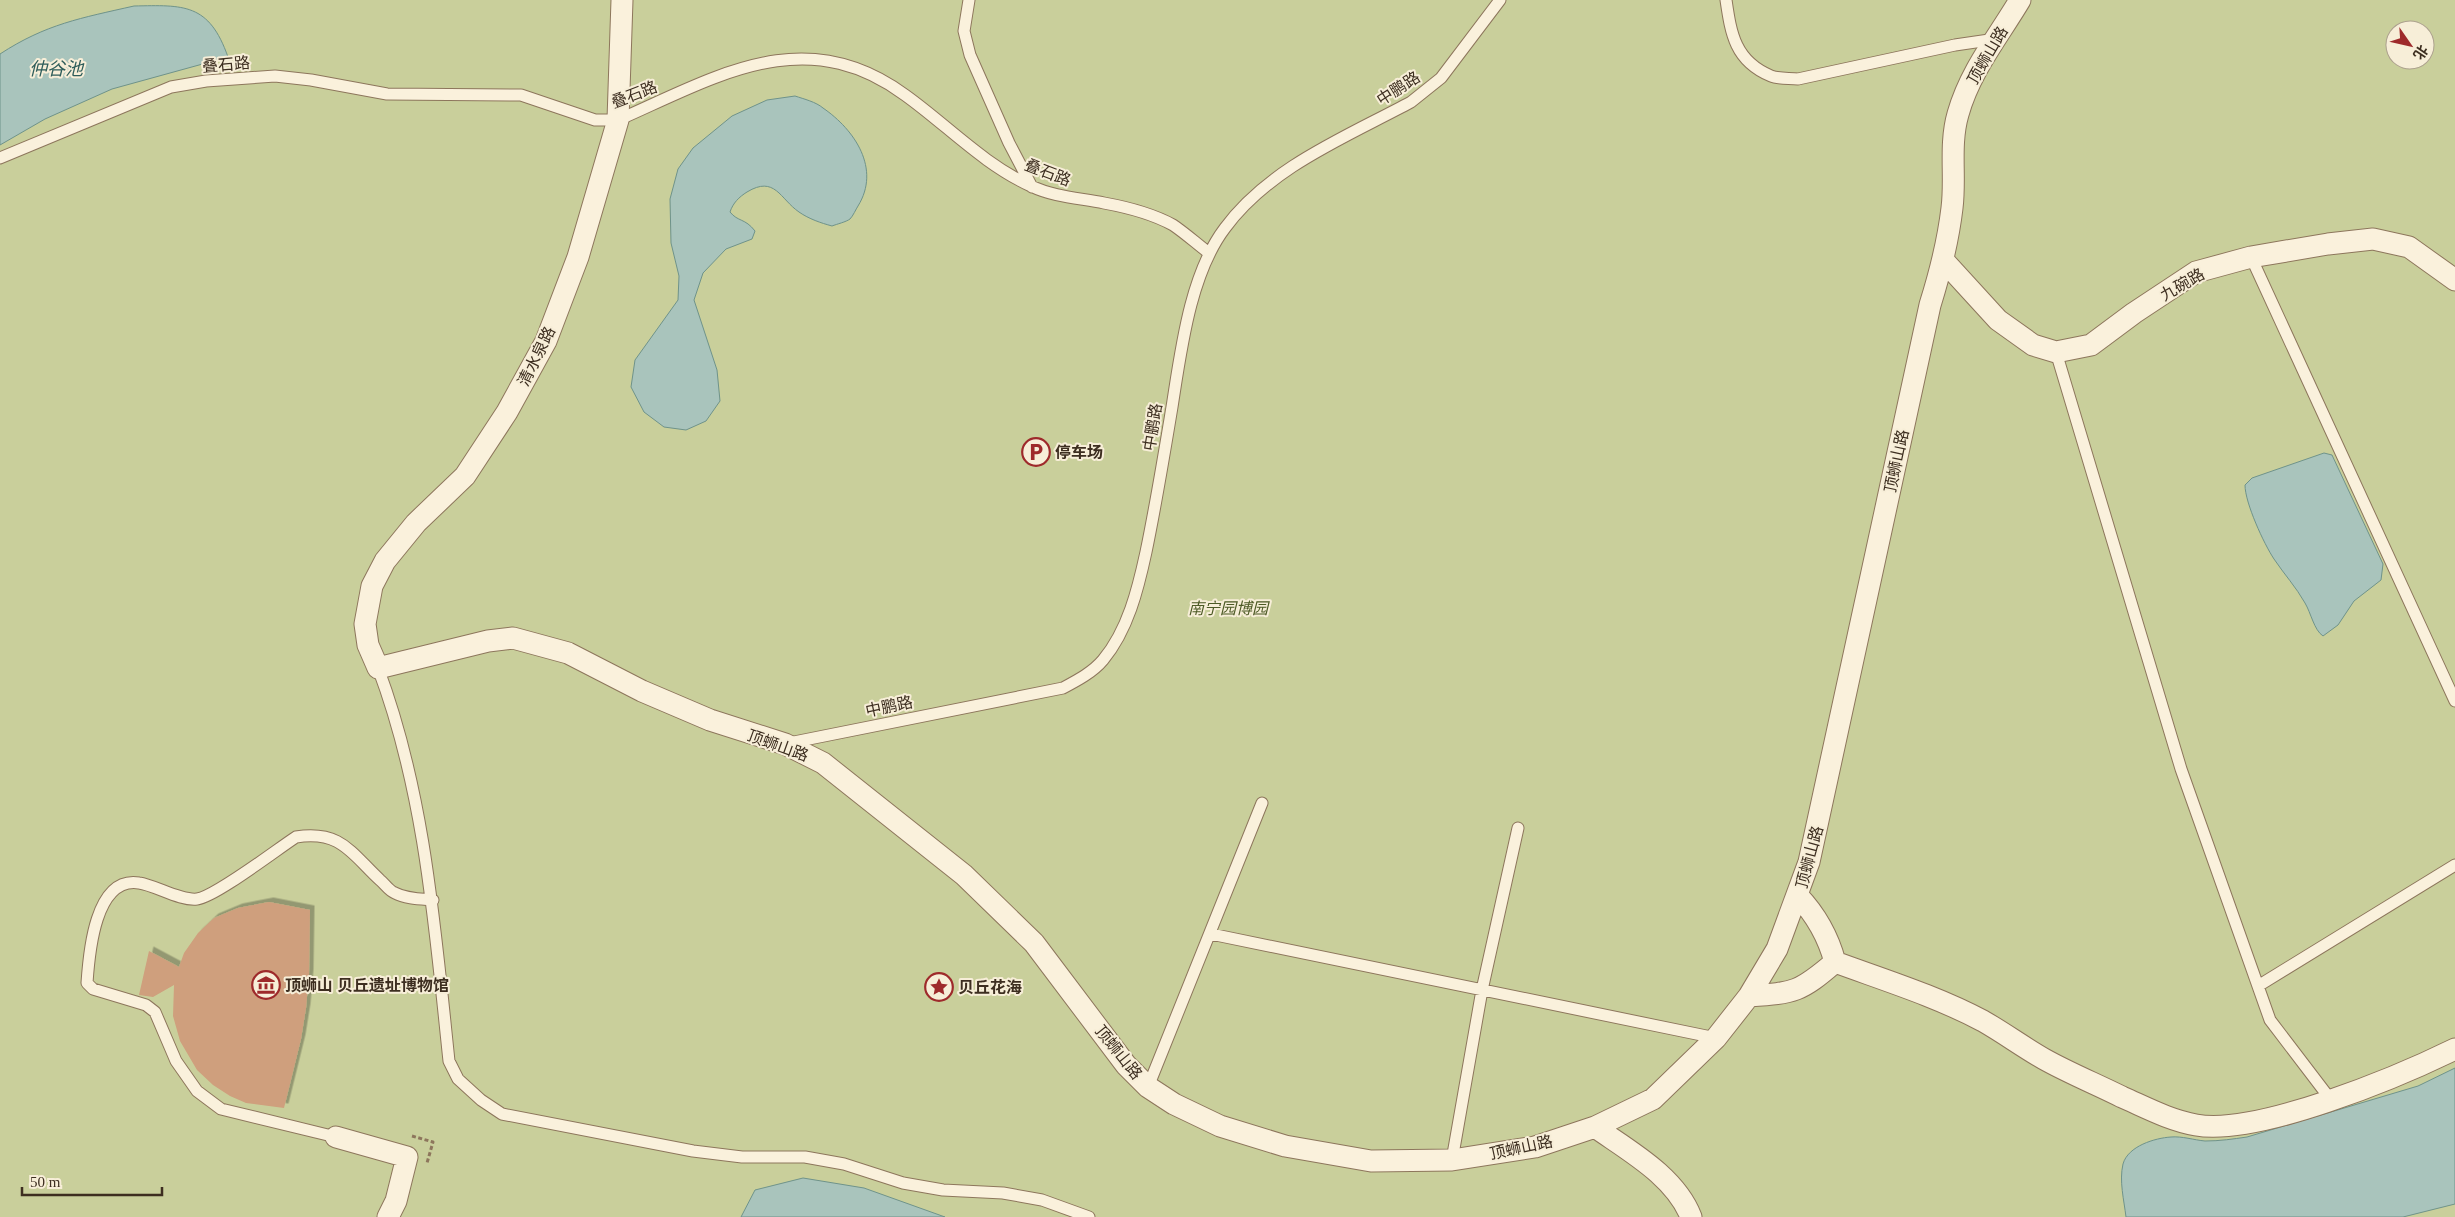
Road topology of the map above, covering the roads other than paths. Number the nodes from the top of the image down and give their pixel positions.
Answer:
1 (622, 0) edge
2 (969, 0) edge
3 (1500, 0) edge
4 (1726, 0) edge
5 (2020, 0) edge
6 (1996, 39) junction
7 (618, 120) junction
8 (0, 158) edge
9 (1032, 186) junction
10 (1209, 253) junction
11 (2251, 257) junction
12 (1944, 261) junction
13 (2455, 280) edge
14 (2056, 352) junction
15 (378, 668) junction
16 (2455, 701) edge
17 (785, 744) junction
18 (1262, 803) dead end
19 (1518, 828) dead end
20 (2455, 865) edge
21 (1798, 896) junction
22 (433, 900) junction
23 (1211, 934) junction
24 (1835, 962) junction
25 (2258, 986) junction
26 (1482, 990) junction
27 (1749, 996) junction
28 (1716, 1038) junction
29 (2455, 1049) edge
30 (1148, 1087) junction
31 (2331, 1100) junction
32 (1595, 1127) junction
33 (336, 1137) joint
34 (1452, 1160) junction
35 (388, 1217) edge
36 (1089, 1217) edge
37 (1691, 1217) edge

1 - 7 street, 清水泉路
2 - 9 lane
3 - 10 lane, 中鹏路
4 - 6 lane
5 - 6 street, 顶蛳山路
6 - 12 street, 顶蛳山路
7 - 8 lane, 叠石路
7 - 9 lane, 叠石路
7 - 15 street, 清水泉路
9 - 10 lane, 叠石路
10 - 17 lane, 中鹏路
11 - 13 street, 九碗路
11 - 14 street, 九碗路
11 - 16 lane
12 - 14 street, 九碗路
12 - 21 street, 顶蛳山路
14 - 25 lane
15 - 17 street, 顶蛳山路
15 - 22 lane
17 - 30 street, 顶蛳山路
18 - 23 lane
19 - 26 lane
20 - 25 lane
21 - 24 street
21 - 27 street, 顶蛳山路
22 - 33 lane
22 - 36 lane
23 - 26 lane
23 - 30 lane
24 - 27 street
24 - 31 street
25 - 31 lane
26 - 28 lane
26 - 34 lane
27 - 28 street, 顶蛳山路
28 - 32 street, 顶蛳山路
29 - 31 street
30 - 34 street, 顶蛳山路
32 - 34 street, 顶蛳山路
32 - 37 street
33 - 35 street

